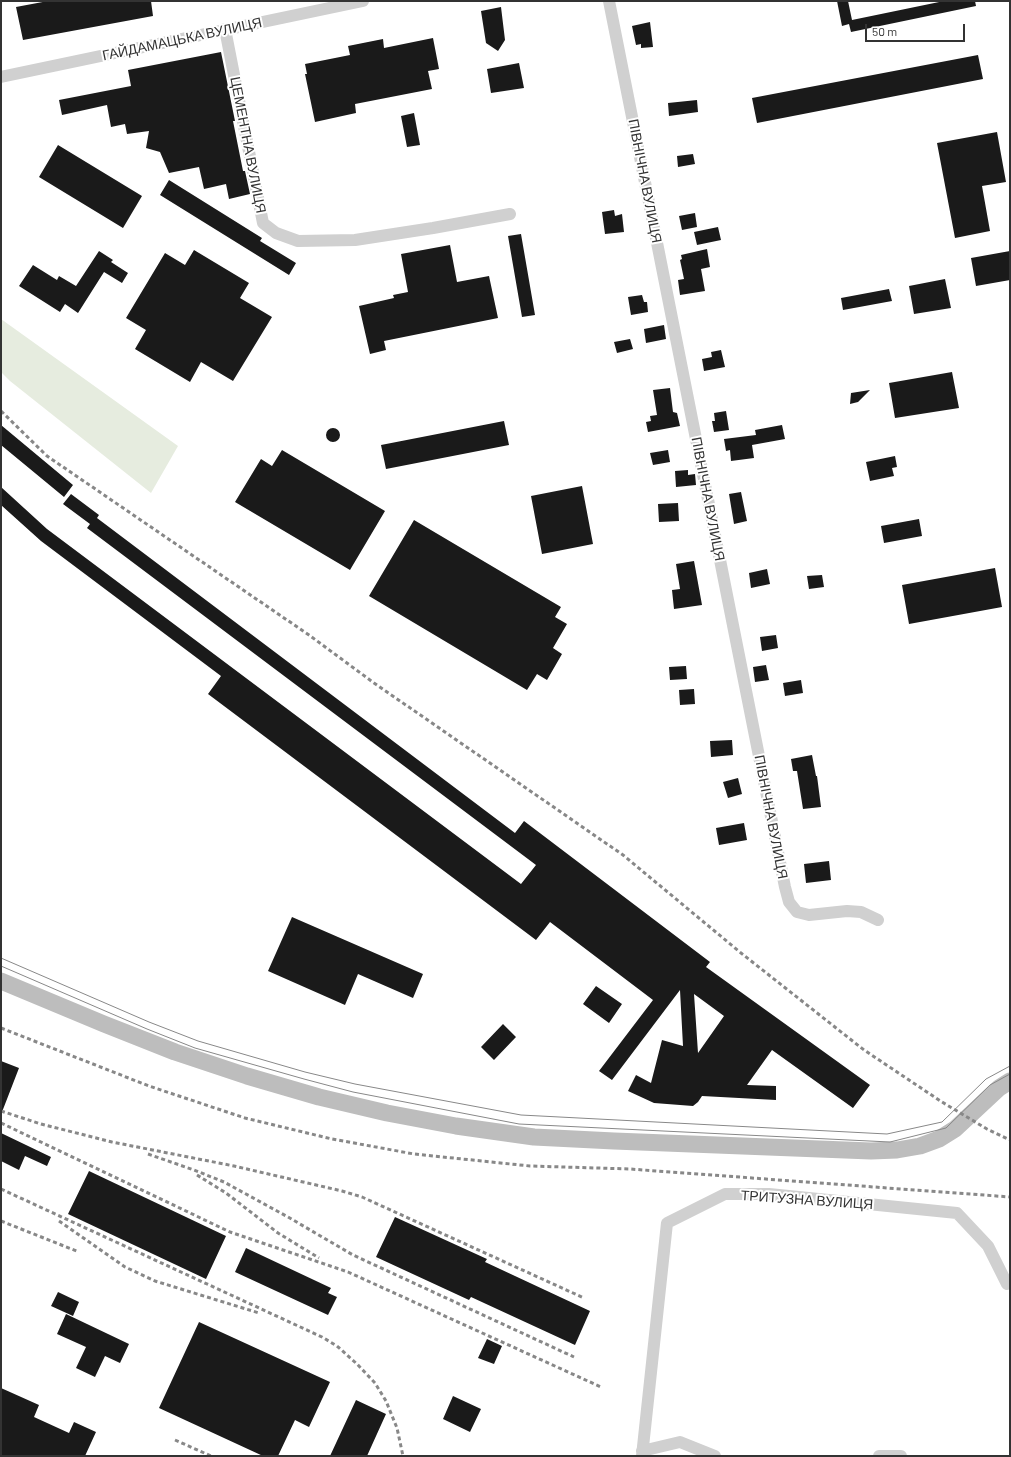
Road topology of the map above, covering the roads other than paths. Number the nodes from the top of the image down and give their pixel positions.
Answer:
1 (364, 1) edge
2 (609, 1) edge
3 (225, 29) junction
4 (1, 77) edge
5 (510, 214) dead end
6 (878, 920) dead end
7 (1, 981) edge
8 (1010, 1081) edge
9 (1007, 1284) dead end
10 (642, 1454) edge
11 (715, 1456) edge
12 (879, 1456) edge
13 (901, 1456) edge

1 - 3 street, ГАЙДАМАЦЬКА ВУЛИЦЯ
2 - 6 street, ПІВНІЧНА ВУЛИЦЯ
3 - 4 street, ГАЙДАМАЦЬКА ВУЛИЦЯ
3 - 5 street, ЦЕМЕНТНА ВУЛИЦЯ
7 - 8 main road
9 - 10 street, ТРИТУЗНА ВУЛИЦЯ
10 - 11 street
12 - 13 street

